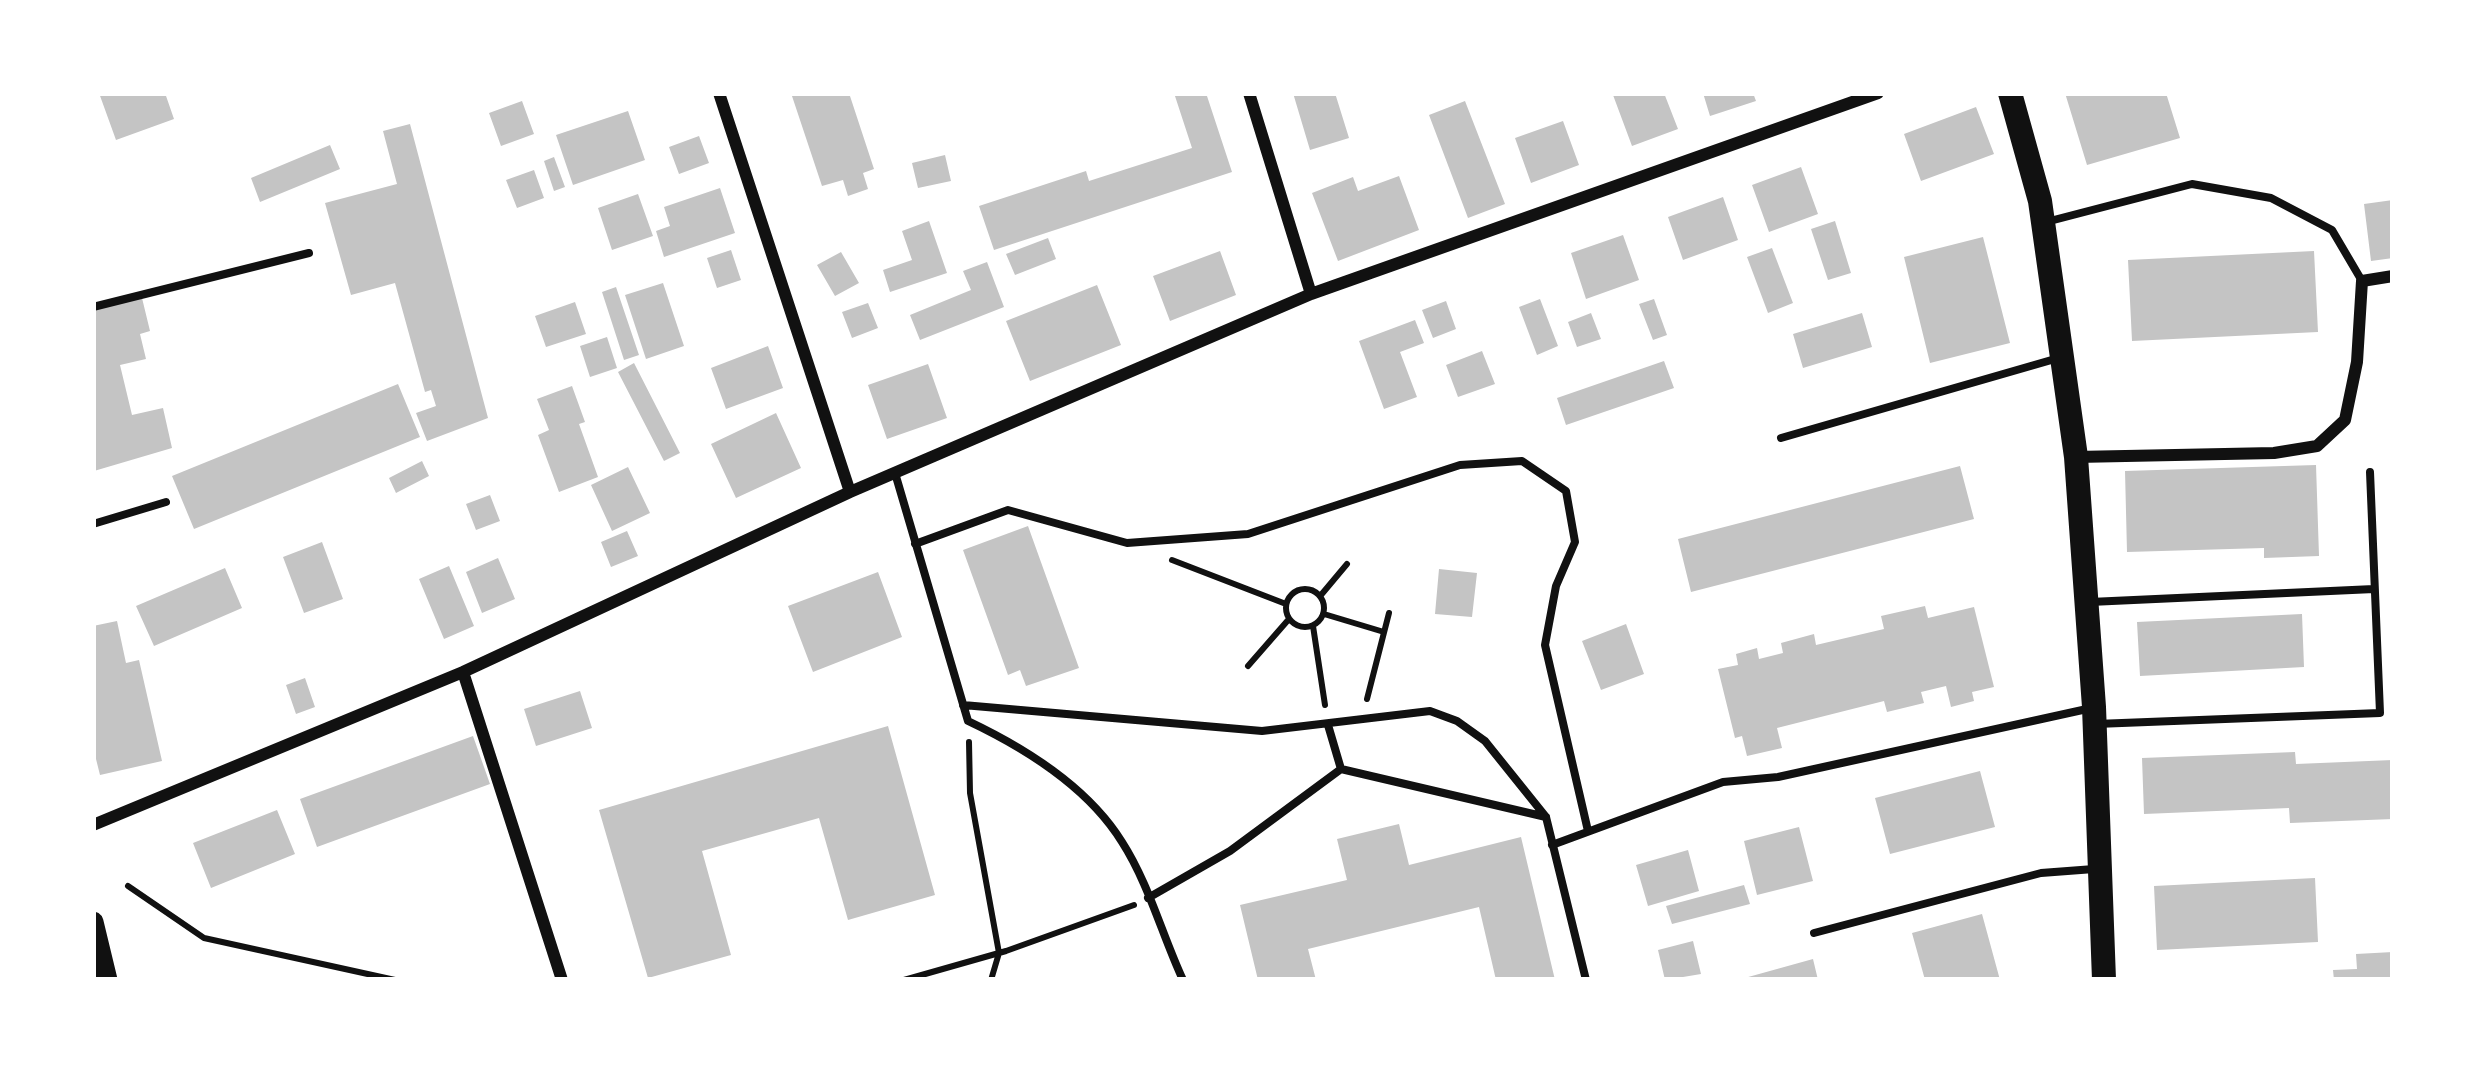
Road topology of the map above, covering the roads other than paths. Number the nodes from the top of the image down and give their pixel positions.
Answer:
1 (719, 93) edge
2 (1250, 93) edge
3 (1878, 93) edge
4 (2010, 93) edge
5 (2043, 223) junction
6 (310, 253) dead end
7 (2393, 276) edge
8 (2362, 281) junction
9 (1311, 294) junction
10 (93, 307) edge
11 (2062, 357) junction
12 (1780, 438) dead end
13 (2076, 457) junction
14 (2370, 472) dead end
15 (895, 473) junction
16 (850, 492) junction
17 (166, 502) dead end
18 (93, 524) edge
19 (915, 544) junction
20 (2375, 589) junction
21 (2088, 602) junction
22 (463, 672) junction
23 (963, 705) junction
24 (2095, 716) junction
25 (1328, 725) junction
26 (1341, 769) junction
27 (1546, 818) junction
28 (93, 825) edge
29 (1588, 831) junction
30 (1552, 844) junction
31 (2102, 868) junction
32 (1148, 898) junction
33 (93, 922) edge
34 (1814, 933) dead end
35 (107, 980) edge
36 (562, 980) edge
37 (1183, 980) edge
38 (1586, 980) edge
39 (2104, 980) edge

1 - 16 street
2 - 9 street
3 - 9 street
4 - 5 main road
5 - 8 lane
5 - 11 main road
6 - 10 lane
7 - 8 street
8 - 13 street
9 - 15 street
11 - 12 lane
11 - 13 main road
13 - 21 main road
14 - 20 lane
15 - 16 street
15 - 19 lane
16 - 22 street
17 - 18 lane
19 - 23 lane
19 - 29 lane
20 - 21 lane
20 - 24 lane
21 - 24 main road
22 - 28 street
22 - 36 street
23 - 25 lane
23 - 32 lane
24 - 29 lane
24 - 31 main road
25 - 26 lane
25 - 27 lane
26 - 27 lane
26 - 32 lane
27 - 30 lane
29 - 30 lane
30 - 38 lane
31 - 34 lane
31 - 39 main road
32 - 37 lane
33 - 35 street

